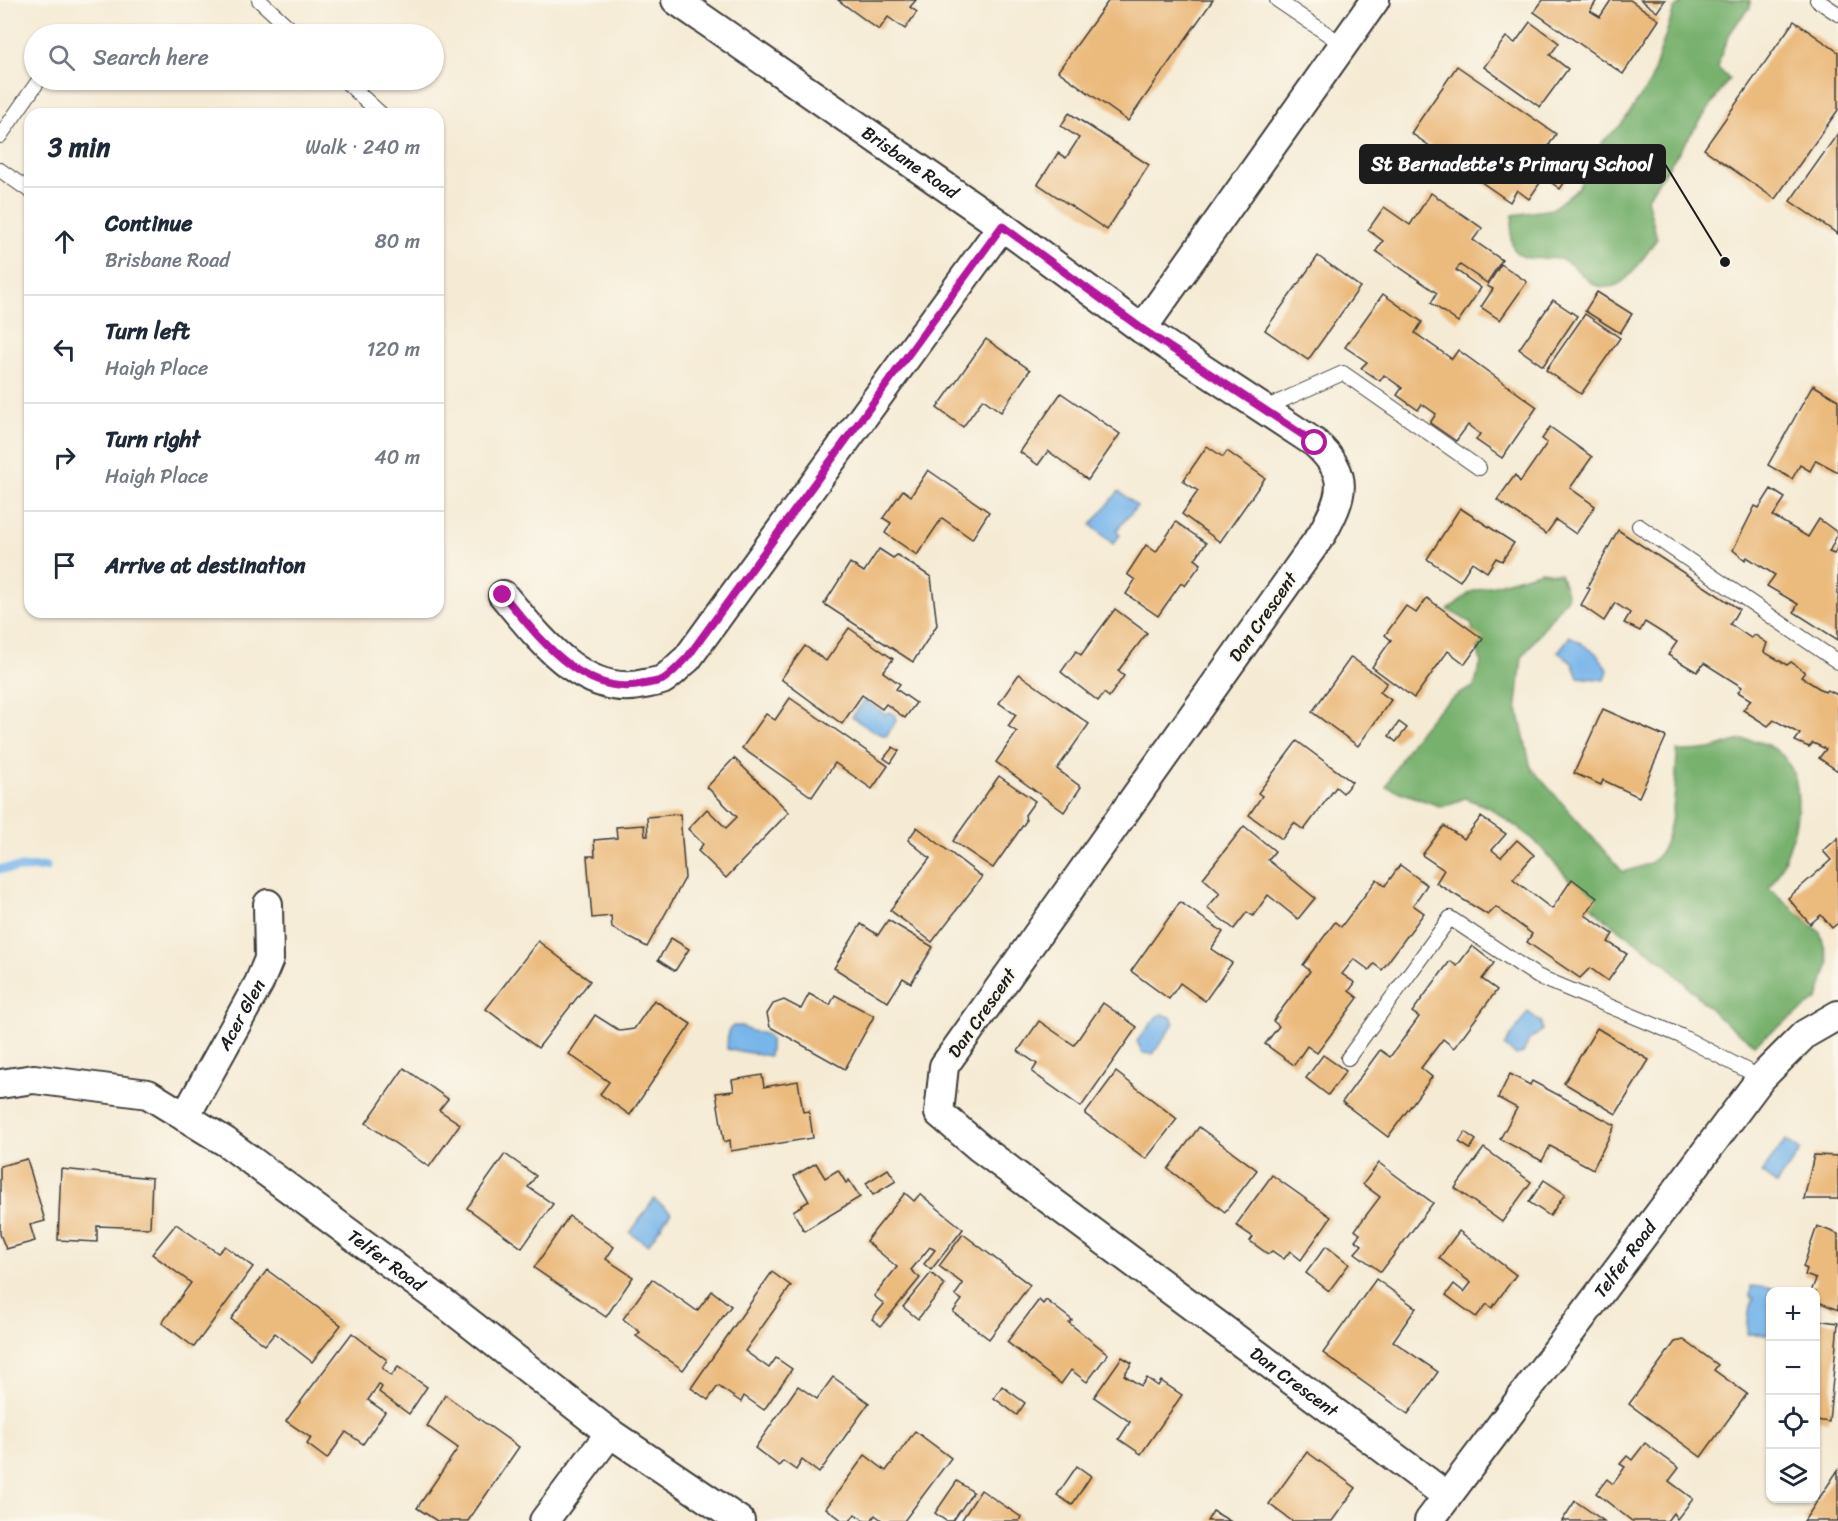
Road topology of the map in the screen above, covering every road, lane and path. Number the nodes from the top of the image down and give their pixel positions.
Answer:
1 (259, 0) edge
2 (676, 0) edge
3 (1277, 0) edge
4 (1375, 0) edge
5 (1817, 0) edge
6 (1838, 14) edge
7 (285, 24) edge
8 (1342, 44) junction
9 (32, 90) edge
10 (355, 90) edge
11 (374, 108) edge
12 (0, 136) edge
13 (0, 170) edge
14 (24, 187) edge
15 (1002, 226) junction
16 (1142, 329) junction
17 (1265, 408) junction
18 (1479, 468) dead end
19 (1341, 486) joint
20 (1639, 526) dead end
21 (503, 595) dead end
22 (1838, 662) edge
23 (268, 904) dead end
24 (1838, 1014) edge
25 (1348, 1058) dead end
26 (1761, 1078) junction
27 (0, 1084) edge
28 (185, 1117) junction
29 (610, 1433) junction
30 (1447, 1496) junction
31 (543, 1521) edge
32 (740, 1521) edge
33 (1429, 1521) edge

1 - 7 lane
2 - 15 street, Brisbane Road
3 - 8 lane
4 - 8 street
5 - 6 lane
8 - 16 street
9 - 12 lane
10 - 11 lane
13 - 14 lane
15 - 16 street, Brisbane Road
15 - 21 street
16 - 17 street, Brisbane Road
17 - 18 lane
17 - 19 street, Brisbane Road
19 - 30 street, Dan Crescent
20 - 22 lane
23 - 28 street, Acer Glen
24 - 26 street, Telfer Road
25 - 26 lane
26 - 30 street, Telfer Road
27 - 28 street, Telfer Road
28 - 29 street, Telfer Road
29 - 31 street
29 - 32 street, Telfer Road
30 - 33 street, Telfer Road

